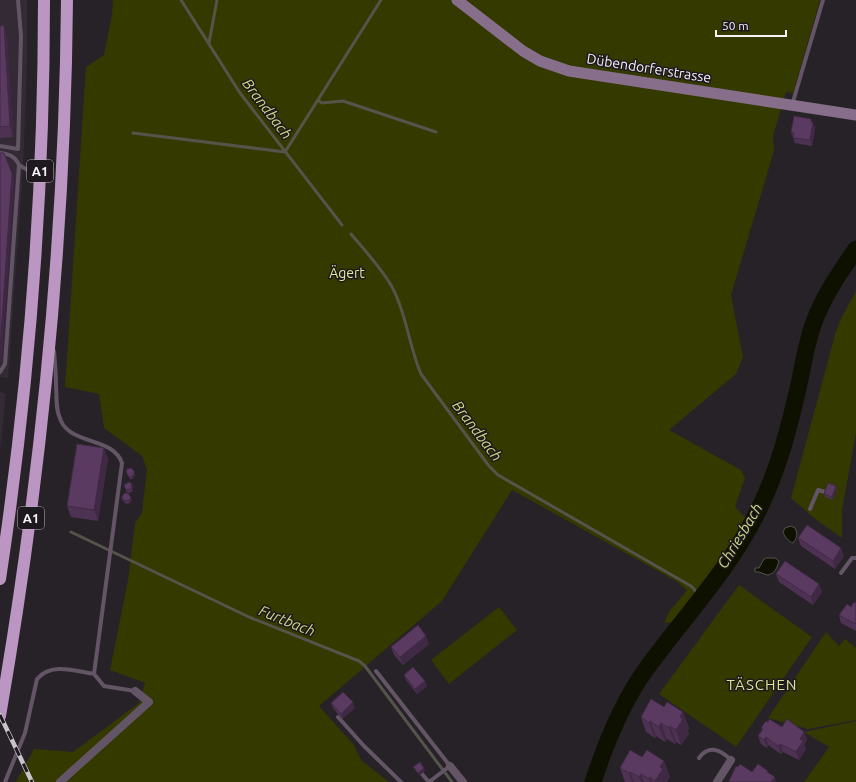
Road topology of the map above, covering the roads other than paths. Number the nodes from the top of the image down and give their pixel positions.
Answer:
1 (18, 0) edge
2 (44, 0) edge
3 (67, 0) edge
4 (457, 0) edge
5 (823, 0) edge
6 (792, 106) junction
7 (856, 115) edge
8 (0, 146) edge
9 (0, 153) edge
10 (19, 165) junction
11 (39, 177) junction
12 (52, 320) junction
13 (0, 372) edge
14 (825, 492) edge
15 (810, 509) dead end
16 (856, 558) edge
17 (841, 573) dead end
18 (0, 579) edge
19 (376, 671) dead end
20 (94, 674) junction
21 (135, 691) joint
22 (0, 716) edge
23 (338, 717) edge
24 (699, 758) dead end
25 (731, 760) joint
26 (449, 767) junction
27 (422, 774) edge
28 (5, 782) edge
29 (60, 782) edge
30 (401, 782) edge
31 (429, 782) edge
32 (463, 782) edge
33 (718, 782) edge

1 - 8 lane
2 - 11 highway, A1
3 - 12 highway, A1
4 - 6 street, Dübendorferstrasse
5 - 6 lane
6 - 7 street, Dübendorferstrasse
9 - 10 lane
10 - 11 lane
10 - 13 lane
11 - 18 highway, A1
12 - 20 lane
12 - 22 highway, A1
14 - 15 lane
16 - 17 lane
19 - 26 lane
20 - 21 lane
20 - 28 lane
21 - 29 street
23 - 30 lane
24 - 25 lane
25 - 33 street
26 - 31 lane
26 - 32 street
27 - 31 lane

